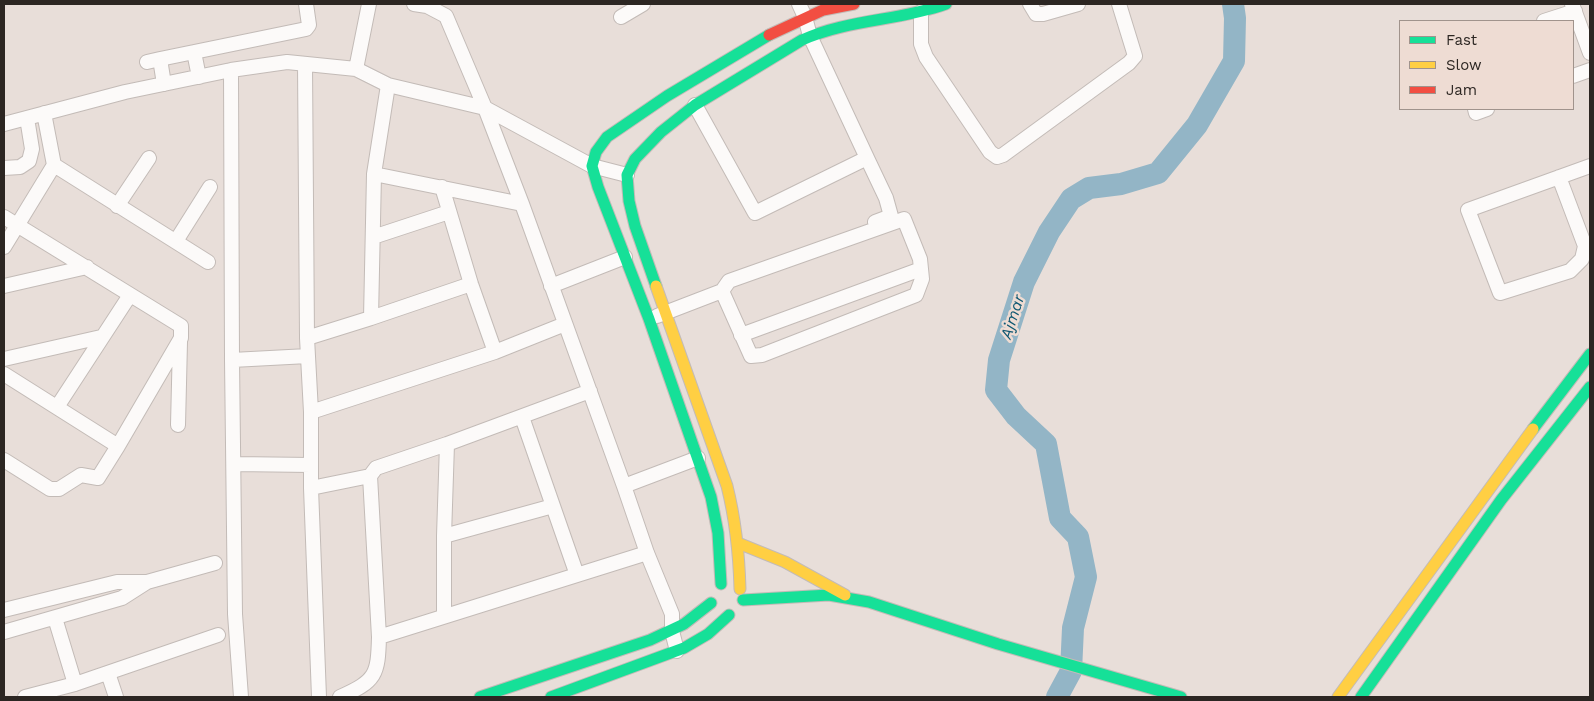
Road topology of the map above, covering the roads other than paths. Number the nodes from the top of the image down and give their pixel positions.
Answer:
1 (306, 4) edge
2 (370, 4) edge
3 (414, 4) edge
4 (643, 4) edge
5 (799, 4) edge
6 (854, 4) edge
7 (946, 4) edge
8 (1030, 4) edge
9 (1078, 4) edge
10 (1119, 4) edge
11 (445, 10) edge
12 (921, 12) junction
13 (1579, 14) edge
14 (621, 17) dead end
15 (805, 17) junction
16 (1549, 20) edge
17 (810, 36) junction
18 (1590, 49) edge
19 (194, 52) junction
20 (305, 64) junction
21 (356, 69) junction
22 (231, 70) junction
23 (1590, 70) edge
24 (1574, 76) edge
25 (199, 77) junction
26 (164, 84) junction
27 (388, 85) junction
28 (695, 105) junction
29 (485, 108) junction
30 (44, 113) junction
31 (27, 118) junction
32 (4, 124) edge
33 (149, 158) dead end
34 (867, 158) junction
35 (54, 165) junction
36 (592, 166) junction
37 (1590, 166) edge
38 (4, 168) edge
39 (374, 174) junction
40 (627, 175) junction
41 (1559, 177) junction
42 (442, 187) junction
43 (210, 188) dead end
44 (522, 204) junction
45 (118, 206) junction
46 (449, 212) junction
47 (4, 217) edge
48 (17, 225) junction
49 (373, 237) junction
50 (176, 241) junction
51 (4, 247) edge
52 (625, 257) junction
53 (208, 262) dead end
54 (757, 265) dead end
55 (87, 267) junction
56 (921, 269) junction
57 (471, 284) junction
58 (4, 286) edge
59 (551, 286) junction
60 (722, 291) junction
61 (130, 295) junction
62 (666, 312) junction
63 (371, 318) junction
64 (649, 319) junction
65 (565, 324) junction
66 (742, 335) junction
67 (101, 337) junction
68 (180, 338) junction
69 (307, 338) junction
70 (495, 352) junction
71 (1590, 354) edge
72 (308, 356) junction
73 (4, 359) edge
74 (232, 360) junction
75 (4, 374) edge
76 (1590, 386) edge
77 (590, 391) junction
78 (58, 407) junction
79 (311, 412) junction
80 (522, 417) junction
81 (178, 425) dead end
82 (447, 444) junction
83 (118, 446) junction
84 (698, 458) junction
85 (4, 460) edge
86 (234, 464) junction
87 (311, 465) junction
88 (370, 476) junction
89 (624, 486) junction
90 (311, 488) junction
91 (553, 506) junction
92 (444, 536) junction
93 (738, 543) junction
94 (646, 553) junction
95 (215, 563) dead end
96 (577, 574) junction
97 (147, 582) junction
98 (721, 584) junction
99 (741, 595) junction
100 (850, 599) junction
101 (711, 602) junction
102 (4, 610) edge
103 (672, 614) junction
104 (729, 615) junction
105 (444, 616) junction
106 (55, 618) junction
107 (685, 624) junction
108 (672, 631) junction
109 (4, 632) edge
110 (218, 635) dead end
111 (379, 637) junction
112 (692, 644) junction
113 (677, 651) junction
114 (108, 673) junction
115 (75, 684) junction
116 (53, 694) edge
117 (25, 697) edge
118 (116, 697) edge
119 (241, 697) edge
120 (319, 697) edge
121 (340, 697) edge
122 (480, 697) edge
123 (551, 697) edge
124 (1181, 697) edge
125 (1338, 697) edge
126 (1361, 697) edge

1 - 19 street
2 - 21 street
3 - 11 street
4 - 14 street
5 - 15 street
6 - 15 street
7 - 12 street
8 - 9 street
10 - 12 street
11 - 29 street
12 - 17 street
13 - 16 street
13 - 18 street
15 - 17 street
15 - 36 street
17 - 28 street
17 - 34 street
19 - 25 street
19 - 26 street
20 - 21 street
20 - 22 street
20 - 69 street
21 - 27 street
22 - 25 street
22 - 74 street
23 - 24 street
25 - 26 street
26 - 30 street
27 - 29 street
27 - 39 street
28 - 34 street
28 - 40 street
29 - 36 street
29 - 44 street
30 - 31 street
30 - 35 street
31 - 32 street
31 - 38 street
33 - 45 street
34 - 54 street
35 - 45 street
35 - 48 street
36 - 40 street
36 - 52 street
37 - 41 street
39 - 42 street
39 - 49 street
40 - 62 street
41 - 41 street
42 - 44 street
42 - 46 street
43 - 50 street
44 - 59 street
45 - 50 street
46 - 49 street
46 - 57 street
47 - 48 street
48 - 51 street
48 - 55 street
49 - 63 street
50 - 53 street
52 - 59 street
52 - 64 street
55 - 58 street
55 - 61 street
56 - 60 street
56 - 66 street
56 - 66 street
57 - 63 street
57 - 70 street
59 - 65 street
60 - 62 street
60 - 66 street
61 - 67 street
61 - 68 street
62 - 64 street
62 - 93 street
63 - 69 street
64 - 84 street
65 - 70 street
65 - 77 street
67 - 73 street
67 - 78 street
68 - 81 street
68 - 83 street
69 - 72 street
70 - 79 street
71 - 125 street
72 - 74 street
72 - 79 street
74 - 86 street
75 - 78 street
76 - 126 street
77 - 80 street
77 - 89 street
78 - 83 street
79 - 87 street
80 - 82 street
80 - 91 street
82 - 88 street
82 - 92 street
83 - 85 street
84 - 89 street
84 - 98 street
86 - 87 street
86 - 119 street
87 - 90 street
88 - 90 street
88 - 111 street
89 - 94 street
90 - 120 street
91 - 92 street
91 - 96 street
92 - 105 street
93 - 99 street
93 - 100 street
94 - 96 street
94 - 103 street
95 - 97 street
96 - 105 street
97 - 102 street
97 - 106 street
98 - 99 street
98 - 101 street
99 - 100 street
99 - 104 street
100 - 124 street
101 - 104 street
101 - 107 street
103 - 107 street
103 - 108 street
104 - 112 street
105 - 111 street
106 - 109 street
106 - 115 street
107 - 108 street
107 - 112 street
108 - 113 street
108 - 122 street
110 - 114 street
111 - 121 street
112 - 113 street
113 - 123 street
114 - 115 street
114 - 118 street
115 - 116 street
116 - 117 street

